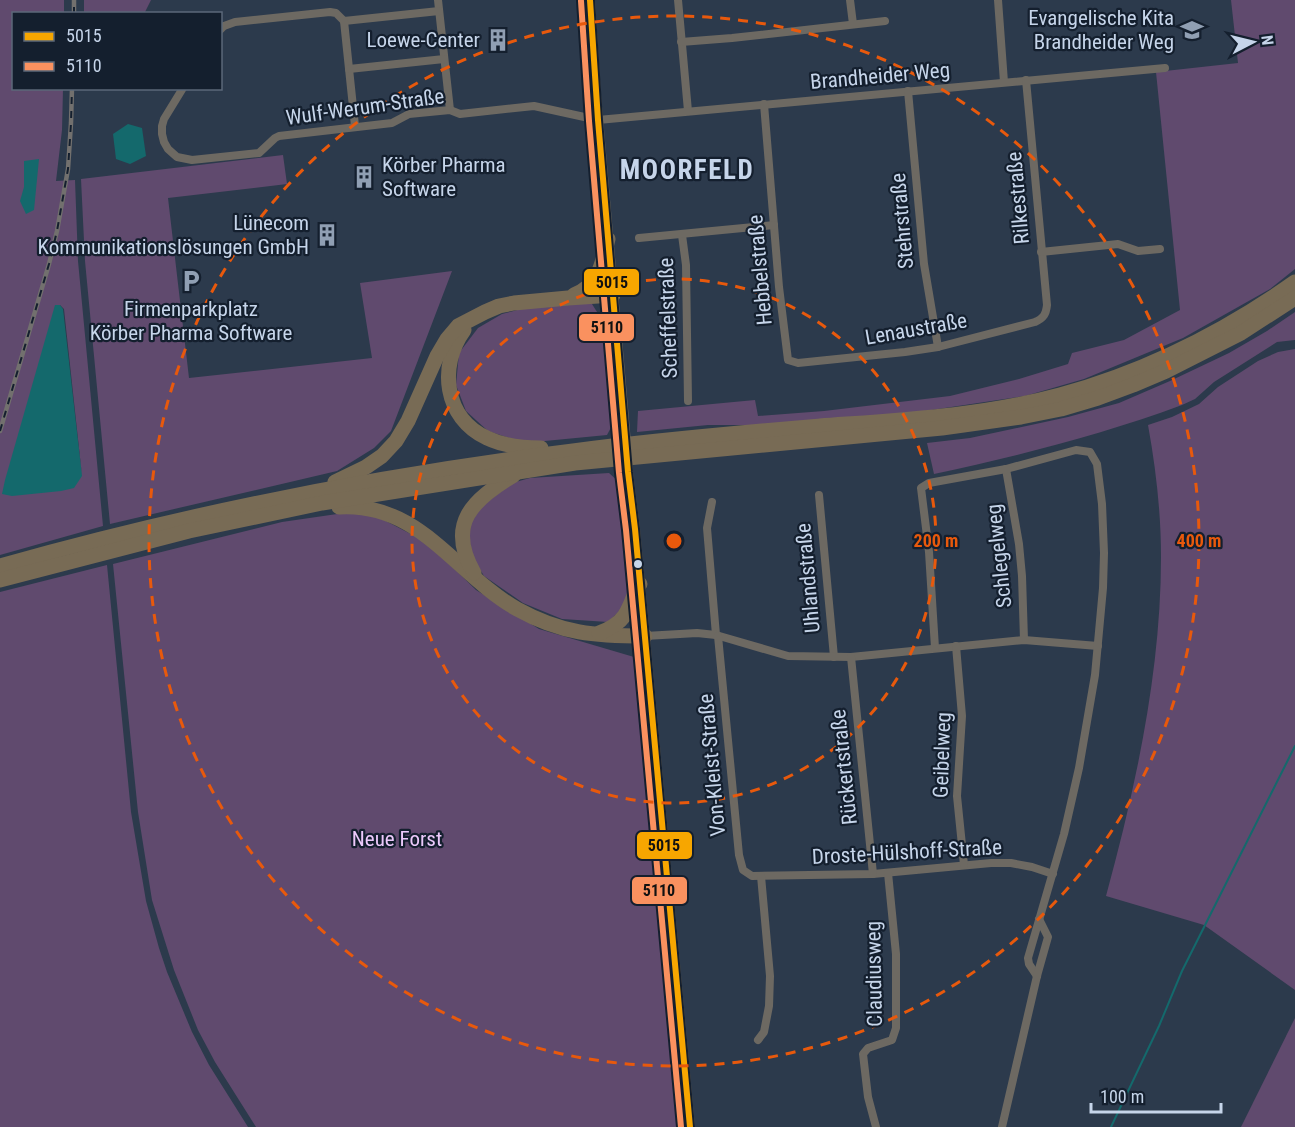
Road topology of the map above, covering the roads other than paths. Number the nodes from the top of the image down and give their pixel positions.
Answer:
1 (438, 0) edge
2 (590, 0) edge
3 (678, 0) edge
4 (850, 0) edge
5 (998, 0) edge
6 (439, 11) junction
7 (344, 21) junction
8 (885, 21) dead end
9 (853, 24) junction
10 (222, 28) edge
11 (681, 42) junction
12 (444, 59) junction
13 (1165, 68) dead end
14 (349, 69) junction
15 (1026, 80) junction
16 (1004, 82) junction
17 (182, 90) edge
18 (908, 91) junction
19 (764, 104) junction
20 (450, 110) junction
21 (688, 111) junction
22 (598, 120) junction
23 (355, 126) junction
24 (774, 225) junction
25 (682, 235) junction
26 (639, 238) dead end
27 (608, 239) junction
28 (1160, 249) dead end
29 (1041, 252) junction
30 (1295, 282) edge
31 (613, 295) junction
32 (568, 298) junction
33 (1295, 298) edge
34 (1046, 313) joint
35 (472, 319) junction
36 (938, 347) junction
37 (788, 360) joint
38 (688, 401) dead end
39 (573, 451) junction
40 (1006, 469) junction
41 (520, 471) junction
42 (320, 490) junction
43 (819, 495) dead end
44 (712, 502) dead end
45 (280, 512) junction
46 (131, 538) junction
47 (99, 546) junction
48 (0, 566) edge
49 (0, 580) edge
50 (480, 583) junction
51 (640, 584) junction
52 (593, 635) junction
53 (645, 636) junction
54 (717, 636) junction
55 (1024, 640) junction
56 (956, 646) junction
57 (1098, 646) junction
58 (935, 648) junction
59 (834, 657) junction
60 (851, 657) junction
61 (964, 865) junction
62 (888, 873) junction
63 (873, 874) junction
64 (1053, 874) junction
65 (761, 876) junction
66 (1039, 920) junction
67 (1037, 976) junction
68 (758, 1040) dead end
69 (690, 1127) edge
70 (876, 1127) edge
71 (1002, 1127) edge

1 - 6 street
2 - 22 street
3 - 11 street
4 - 9 street
5 - 16 street
6 - 7 street
6 - 12 street
7 - 10 street
7 - 14 street
8 - 9 street
9 - 11 street
11 - 21 street
12 - 14 street
12 - 20 street
13 - 15 street, Brandheider Weg
14 - 23 street
15 - 16 street, Brandheider Weg
15 - 29 street, Rilkestraße
16 - 18 street, Brandheider Weg
17 - 23 street, Wulf-Werum-Straße
18 - 19 street, Brandheider Weg
18 - 36 street, Stehrstraße
19 - 21 street, Brandheider Weg
19 - 24 street, Hebbelstraße
20 - 22 street, Wulf-Werum-Straße
20 - 23 street, Wulf-Werum-Straße
21 - 22 street, Brandheider Weg
22 - 27 street
24 - 25 street, Scheffelstraße
24 - 37 street, Hebbelstraße
25 - 26 street, Scheffelstraße
25 - 38 street, Scheffelstraße
27 - 31 street
27 - 32 highway
28 - 29 street
29 - 34 street, Rilkestraße
30 - 39 highway
31 - 32 highway
31 - 51 street, bridge
32 - 35 highway
33 - 41 highway
34 - 36 street, Lenaustraße
35 - 39 highway
35 - 42 highway
36 - 37 street, Lenaustraße
39 - 42 highway
40 - 55 street, Schlegelweg
40 - 57 street
40 - 58 street
41 - 45 highway
41 - 50 highway
42 - 46 highway
43 - 59 street, Uhlandstraße
44 - 54 street
45 - 46 highway
45 - 50 highway
46 - 47 highway
47 - 48 highway
47 - 49 highway
50 - 52 highway
51 - 52 highway
51 - 53 street
52 - 53 highway
53 - 54 street
53 - 69 street
54 - 59 street
54 - 65 street, Von-Kleist-Straße
55 - 56 street
55 - 57 street
56 - 58 street
56 - 61 street, Geibelweg
57 - 64 street
58 - 60 street
59 - 60 street
60 - 63 street, Rückertstraße
61 - 62 street, Droste-Hülshoff-Straße
61 - 64 street, Droste-Hülshoff-Straße
62 - 63 street, Droste-Hülshoff-Straße
62 - 70 street, Claudiusweg
63 - 65 street, Droste-Hülshoff-Straße
64 - 66 street
65 - 68 street
66 - 67 street
66 - 67 street
67 - 71 street

